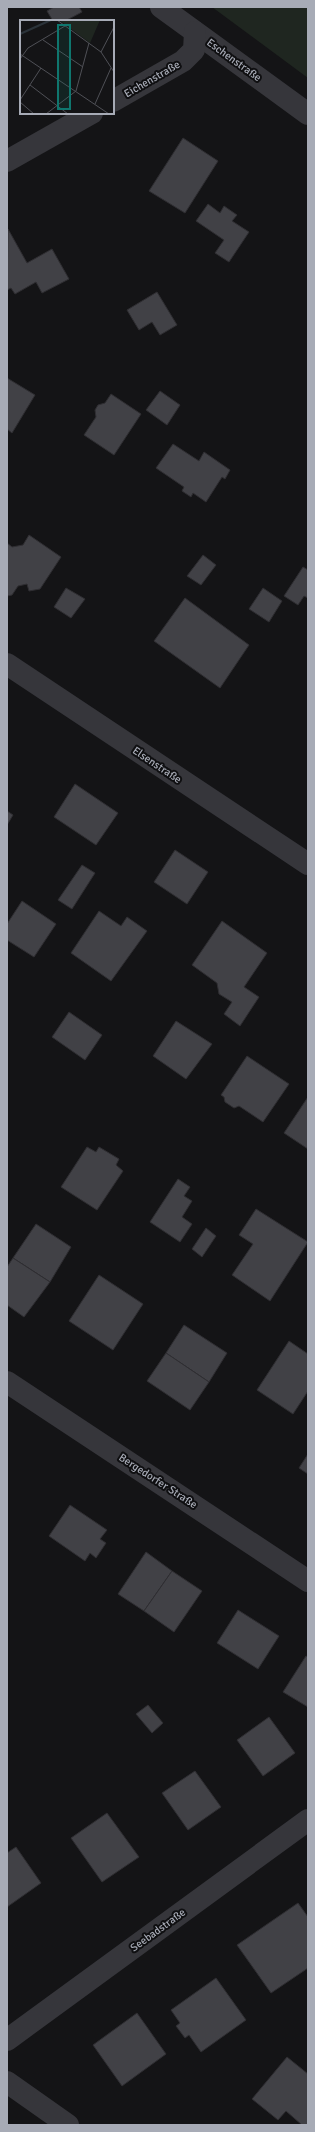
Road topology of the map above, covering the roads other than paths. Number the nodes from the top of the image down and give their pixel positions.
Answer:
1 (161, 7) edge
2 (195, 32) junction
3 (114, 100) edge
4 (90, 114) edge
5 (308, 114) edge
6 (7, 161) edge
7 (7, 664) edge
8 (308, 864) edge
9 (7, 1382) edge
10 (308, 1581) edge
11 (308, 1820) edge
12 (7, 2040) edge
13 (7, 2082) edge
14 (68, 2125) edge

1 - 2 street, Eschenstraße
2 - 3 street, Eichenstraße
2 - 5 street, Eschenstraße
4 - 6 street
7 - 8 street, Elsenstraße
9 - 10 street, Bergedorfer Straße
11 - 12 street, Seebadstraße
13 - 14 street

